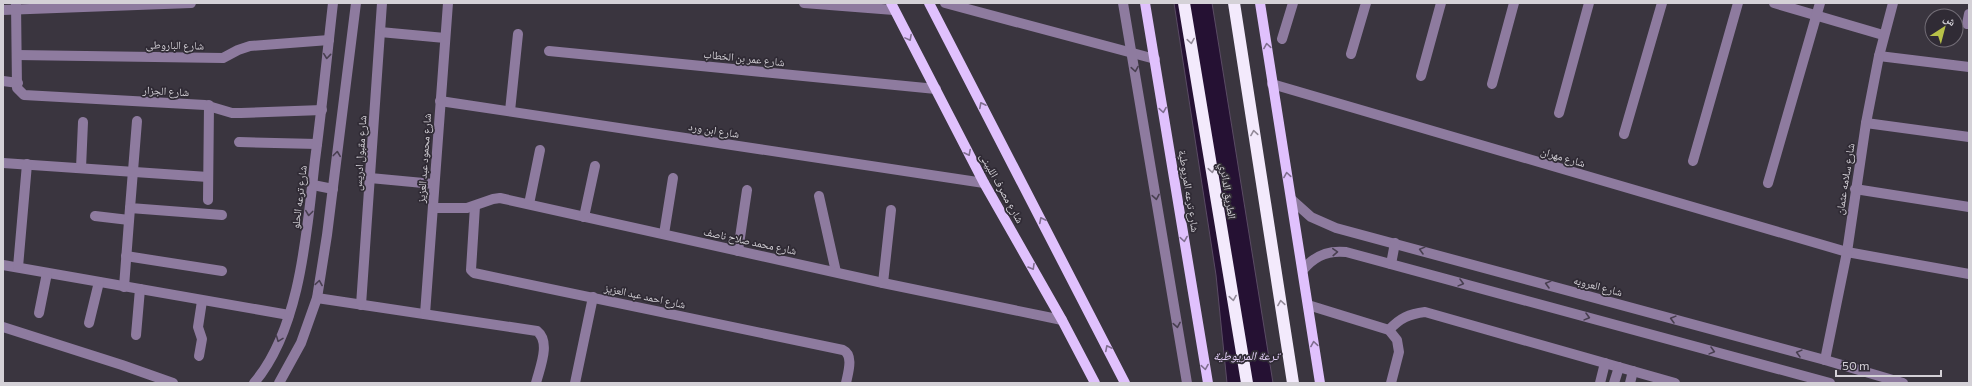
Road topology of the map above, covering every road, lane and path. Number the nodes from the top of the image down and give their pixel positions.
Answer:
1 (184, 3) edge
2 (191, 3) edge
3 (333, 3) edge
4 (356, 3) edge
5 (382, 3) edge
6 (448, 3) edge
7 (804, 3) edge
8 (929, 3) edge
9 (944, 3) edge
10 (1123, 3) edge
11 (1145, 3) edge
12 (1184, 3) edge
13 (1234, 3) edge
14 (1260, 3) edge
15 (1293, 3) edge
16 (1366, 3) edge
17 (1441, 3) edge
18 (1514, 3) edge
19 (1589, 3) edge
20 (1662, 3) edge
21 (1738, 3) edge
22 (1774, 3) edge
23 (1820, 3) edge
24 (1892, 3) edge
25 (128, 4) edge
26 (73, 5) edge
27 (16, 6) edge
28 (892, 7) edge
29 (3, 10) edge
30 (1816, 16) junction
31 (380, 32) junction
32 (518, 34) dead end
33 (1883, 35) junction
34 (445, 38) junction
35 (1282, 39) dead end
36 (329, 40) junction
37 (550, 51) dead end
38 (1132, 53) junction
39 (1351, 54) dead end
40 (17, 55) junction
41 (1879, 56) junction
42 (1155, 59) junction
43 (1969, 67) edge
44 (1421, 76) dead end
45 (3, 81) edge
46 (18, 83) junction
47 (1272, 84) junction
48 (1492, 84) dead end
49 (936, 89) junction
50 (440, 101) junction
51 (209, 105) junction
52 (322, 110) junction
53 (510, 111) junction
54 (1559, 113) dead end
55 (137, 121) dead end
56 (83, 122) dead end
57 (1866, 123) junction
58 (1624, 134) dead end
59 (1969, 137) edge
60 (239, 142) dead end
61 (317, 144) junction
62 (540, 150) dead end
63 (1693, 161) dead end
64 (3, 163) edge
65 (27, 164) junction
66 (595, 166) dead end
67 (81, 168) junction
68 (133, 171) junction
69 (208, 177) junction
70 (370, 178) junction
71 (673, 178) dead end
72 (984, 183) junction
73 (1768, 183) dead end
74 (434, 184) junction
75 (312, 185) junction
76 (333, 189) junction
77 (1855, 189) junction
78 (747, 190) dead end
79 (819, 196) dead end
80 (208, 200) dead end
81 (1292, 200) junction
82 (529, 204) junction
83 (475, 206) junction
84 (1969, 206) edge
85 (130, 208) junction
86 (433, 208) junction
87 (891, 210) dead end
88 (222, 215) dead end
89 (95, 216) dead end
90 (584, 217) junction
91 (129, 220) junction
92 (664, 234) junction
93 (1395, 243) junction
94 (738, 251) junction
95 (1847, 252) junction
96 (126, 256) junction
97 (3, 264) edge
98 (1392, 264) junction
99 (18, 267) junction
100 (1303, 270) junction
101 (222, 271) dead end
102 (836, 272) junction
103 (47, 273) junction
104 (1969, 274) edge
105 (99, 282) junction
106 (883, 282) junction
107 (124, 286) junction
108 (140, 289) junction
109 (593, 297) junction
110 (316, 298) junction
111 (202, 301) junction
112 (361, 305) junction
113 (1308, 305) junction
114 (39, 313) dead end
115 (425, 314) junction
116 (289, 315) junction
117 (1062, 320) junction
118 (90, 324) dead end
119 (3, 326) edge
120 (1389, 330) junction
121 (136, 335) dead end
122 (199, 356) dead end
123 (1825, 360) junction
124 (1605, 363) junction
125 (1619, 367) junction
126 (1634, 371) junction
127 (173, 383) edge
128 (254, 383) edge
129 (279, 383) edge
130 (536, 383) edge
131 (575, 383) edge
132 (846, 383) edge
133 (1095, 383) edge
134 (1125, 383) edge
135 (1187, 383) edge
136 (1208, 383) edge
137 (1246, 383) edge
138 (1293, 383) edge
139 (1320, 383) edge
140 (1391, 383) edge
141 (1600, 383) edge
142 (1614, 383) edge
143 (1630, 383) edge
144 (1675, 383) edge
145 (1830, 383) edge
146 (1904, 383) edge

1 - 2 street
1 - 25 street
3 - 36 street, شارع ترعه الحلو
76 -> 4 street
5 - 31 street, شارع مقبول ادريس
6 - 34 street, شارع محمود عبد العزيز
7 - 28 street
134 -> 8 main road, شارع مصرف اللبينى
9 - 38 street
10 - 38 street
11 - 42 main road, شارع ترعه المريوطية
12 -> 137 highway, الطريق الدائري
138 -> 13 highway
47 -> 14 main road
15 - 35 street
16 - 39 street
17 - 44 street
18 - 48 street
19 - 54 street
20 - 58 street
21 - 63 street
22 - 30 street
23 - 30 street
24 - 33 street, شارع سلامه عثمان
25 - 26 street
26 - 27 street
27 - 29 street
27 - 40 street
28 -> 49 main road, شارع مصرف اللبينى
30 - 33 street
30 - 73 street
31 - 34 street
31 - 70 street, شارع مقبول ادريس
32 - 53 street
33 - 41 street, شارع سلامه عثمان
34 - 50 street, شارع محمود عبد العزيز
36 - 40 street, شارع الباروطى
36 -> 52 street, شارع ترعه الحلو
37 - 49 street, شارع عمر بن الخطاب
38 - 42 street
38 -> 135 street
40 - 46 street
41 - 43 street
41 - 57 street, شارع سلامه عثمان
42 -> 136 main road, شارع ترعه المريوطية
45 - 46 street
46 - 51 street, شارع الجزار
81 -> 47 main road
47 - 95 street, شارع مهران
49 -> 72 main road, شارع مصرف اللبينى
50 - 53 street, شارع ابن ورد
50 - 74 street, شارع محمود عبد العزيز
51 - 52 street, شارع الجزار
51 - 69 street
52 - 61 street, شارع ترعه الحلو
53 - 72 street, شارع ابن ورد
55 - 68 street
56 - 67 street
57 - 59 street
57 - 77 street, شارع سلامه عثمان
60 - 61 street
61 - 75 street, شارع ترعه الحلو
62 - 82 street
64 - 65 street
65 - 67 street
65 - 99 street
66 - 90 street
67 - 68 street
68 - 69 street
68 - 85 street
69 - 80 street
70 - 74 street
70 - 112 street, شارع مقبول ادريس
71 - 92 street
72 -> 117 main road, شارع مصرف اللبينى
74 - 86 street, شارع محمود عبد العزيز
75 - 76 street
75 -> 116 street, شارع ترعه الحلو
110 -> 76 street
77 - 84 street
77 - 95 street, شارع سلامه عثمان
78 - 94 street
79 - 102 street
81 - 93 street, شارع العروبه
81 - 100 main road
82 - 83 street, شارع محمد صلاح ناصف
82 - 90 street, شارع محمد صلاح ناصف
83 - 86 street, شارع محمد صلاح ناصف
83 - 109 street, شارع احمد عبد العزيز
85 - 88 street
85 - 91 street
86 - 115 street, شارع محمود عبد العزيز
87 - 106 street
89 - 91 street
90 - 92 street, شارع محمد صلاح ناصف
91 - 96 street
92 - 94 street, شارع محمد صلاح ناصف
93 - 98 street
123 -> 93 street, شارع العروبه
94 - 102 street, شارع محمد صلاح ناصف
95 - 104 street, شارع مهران
95 - 123 street, شارع سلامه عثمان
96 - 101 street
96 - 107 street
97 - 99 street
100 -> 98 street
98 -> 145 street
99 - 103 street
100 - 113 main road
102 - 106 street, شارع محمد صلاح ناصف
103 - 105 street
103 - 114 street
105 - 107 street
105 - 118 street
106 - 117 street, شارع محمد صلاح ناصف
107 - 108 street
108 - 111 street
108 - 121 street
109 - 131 street
109 - 132 street, شارع احمد عبد العزيز
110 - 112 street
110 - 129 street
111 - 116 street
111 - 122 street
112 - 115 street
113 - 120 street
139 -> 113 main road
115 - 130 street
116 -> 128 street, شارع ترعه الحلو
117 - 133 main road, شارع مصرف اللبينى
119 - 127 street
120 - 124 street
120 - 140 street
123 - 146 street, شارع العروبه
124 - 125 street
124 - 141 street
125 - 126 street
125 - 142 street
126 - 143 street
126 - 144 street

